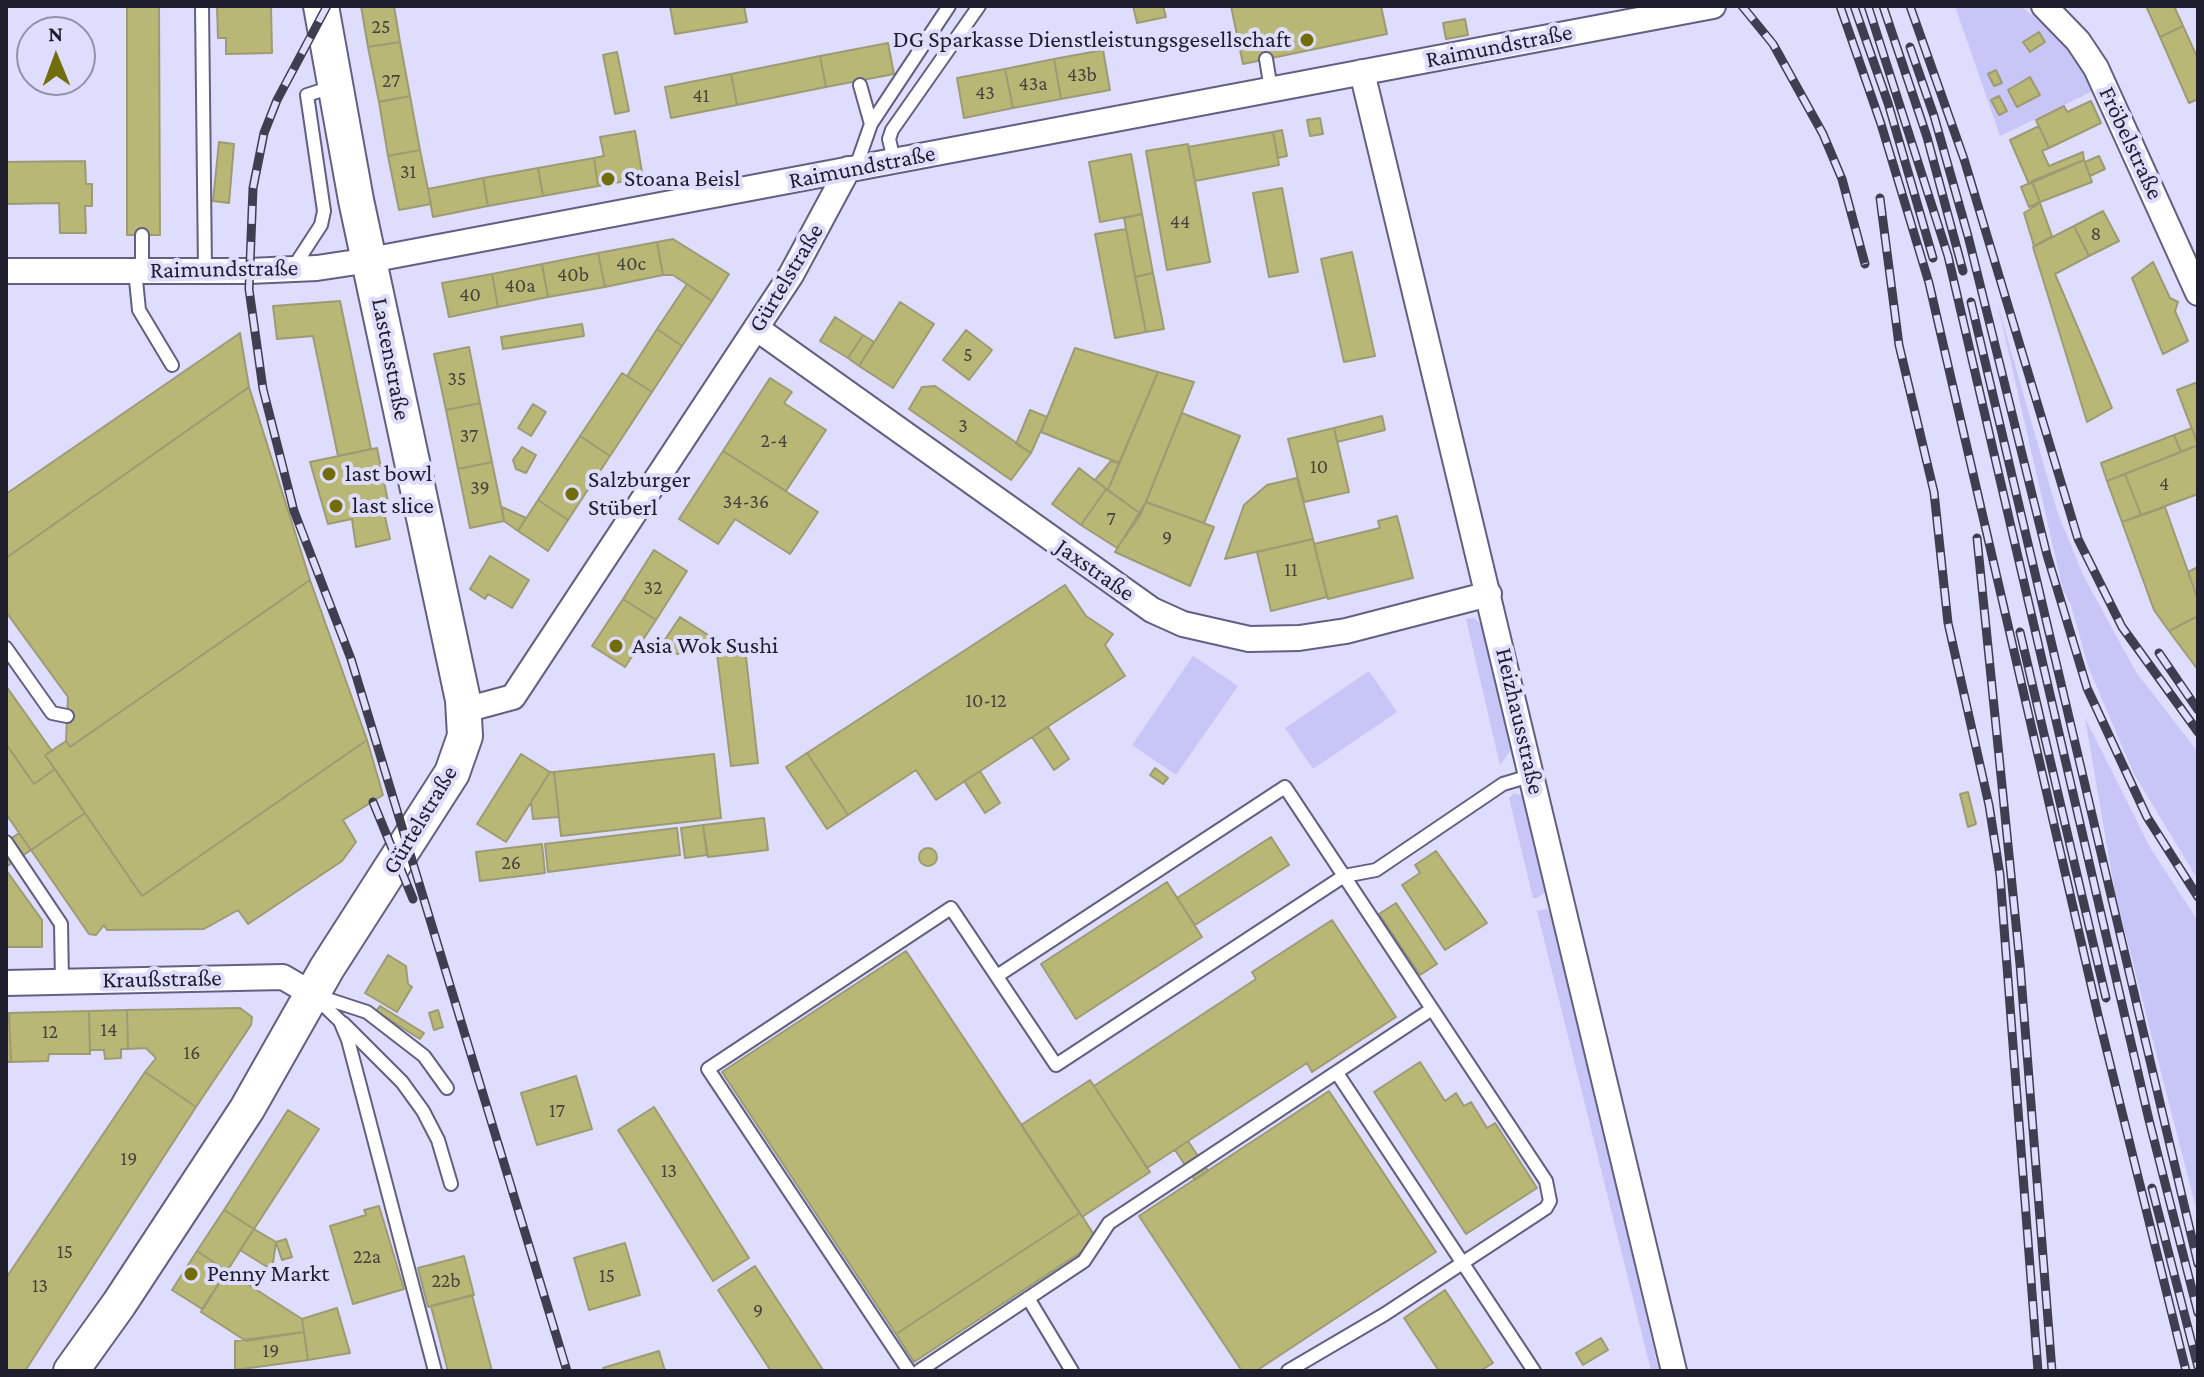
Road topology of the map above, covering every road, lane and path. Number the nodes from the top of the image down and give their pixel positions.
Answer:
1 (202, 6) edge
2 (321, 6) edge
3 (949, 6) edge
4 (979, 6) edge
5 (1713, 6) edge
6 (2044, 6) edge
7 (1266, 59) dead end
8 (1362, 72) junction
9 (336, 85) junction
10 (860, 85) dead end
11 (1271, 89) junction
12 (871, 124) junction
13 (894, 160) junction
14 (852, 168) junction
15 (142, 235) dead end
16 (370, 260) junction
17 (293, 268) junction
18 (139, 270) junction
19 (205, 270) junction
20 (6, 271) edge
21 (2198, 293) edge
22 (756, 328) junction
23 (172, 365) dead end
24 (1489, 594) junction
25 (6, 648) edge
26 (465, 710) junction
27 (67, 716) dead end
28 (1533, 775) junction
29 (6, 842) edge
30 (1344, 876) junction
31 (997, 976) junction
32 (62, 982) junction
33 (6, 983) edge
34 (312, 994) junction
35 (1432, 1009) junction
36 (340, 1021) junction
37 (1337, 1073) junction
38 (447, 1088) dead end
39 (451, 1184) dead end
40 (1463, 1262) junction
41 (1028, 1298) junction
42 (71, 1371) edge
43 (435, 1371) edge
44 (909, 1371) edge
45 (919, 1371) edge
46 (1072, 1371) edge
47 (1288, 1371) edge
48 (1534, 1371) edge
49 (1674, 1371) edge

1 - 19 lane
2 - 9 main road, Lastenstraße
3 - 12 lane
4 - 13 lane
5 - 8 street, Raimundstraße
6 - 21 street, Fröbelstraße
7 - 11 lane
8 - 11 street, Raimundstraße
8 - 24 street, Heizhausstraße
9 - 16 main road, Lastenstraße
9 - 17 lane
10 - 12 lane
11 - 13 street, Raimundstraße
12 - 14 lane
13 - 14 street, Raimundstraße
14 - 16 street, Raimundstraße
14 - 22 street, Gürtelstraße
15 - 18 lane
16 - 17 street, Raimundstraße
16 - 26 main road, Lastenstraße
17 - 19 street, Raimundstraße
18 - 19 street, Raimundstraße
18 - 20 street, Raimundstraße
18 - 23 lane
22 - 24 street, Jaxstraße
22 - 26 street, Gürtelstraße
24 - 28 street, Heizhausstraße
25 - 27 lane
26 - 34 main road, Gürtelstraße
28 - 30 lane
28 - 49 street, Heizhausstraße
29 - 32 lane
30 - 31 lane
30 - 31 lane
30 - 35 lane
31 - 44 lane
32 - 33 street, Kraußstraße
32 - 34 street, Kraußstraße
34 - 36 lane
34 - 38 lane
34 - 42 main road, Gürtelstraße
35 - 37 lane
35 - 40 lane
36 - 39 lane
36 - 43 lane
37 - 40 lane
37 - 41 lane
40 - 47 lane
40 - 48 lane
41 - 45 lane
41 - 46 lane

